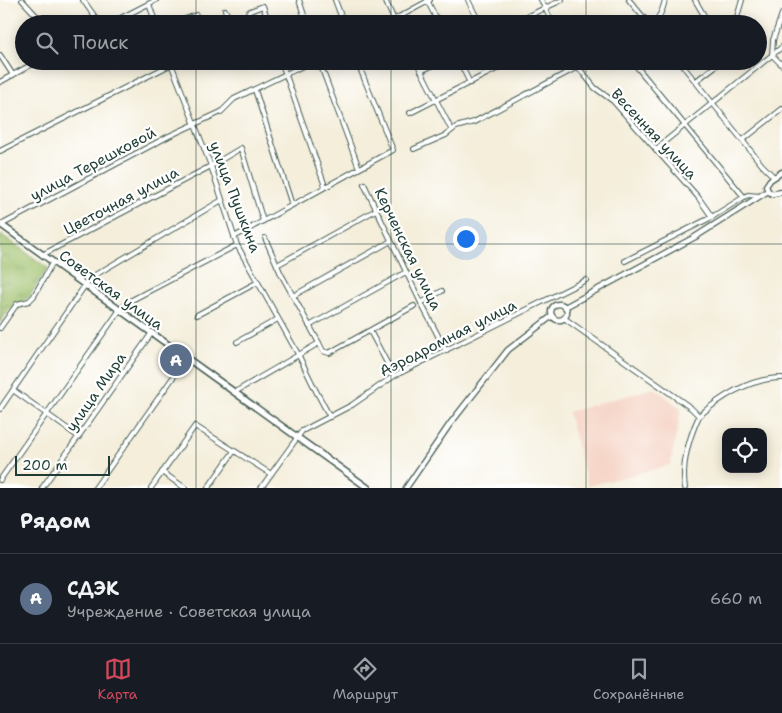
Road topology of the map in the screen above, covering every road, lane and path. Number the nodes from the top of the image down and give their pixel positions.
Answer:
1 (22, 0) edge
2 (83, 0) edge
3 (156, 0) edge
4 (299, 0) edge
5 (335, 0) edge
6 (384, 0) edge
7 (428, 0) edge
8 (468, 0) edge
9 (541, 0) edge
10 (562, 0) edge
11 (629, 0) edge
12 (665, 0) edge
13 (742, 0) edge
14 (694, 1) edge
15 (149, 4) junction
16 (545, 9) junction
17 (225, 10) dead end
18 (782, 14) edge
19 (36, 15) edge
20 (94, 15) edge
21 (127, 15) edge
22 (153, 15) edge
23 (228, 15) edge
24 (246, 15) edge
25 (267, 15) edge
26 (304, 15) edge
27 (341, 15) edge
28 (392, 15) edge
29 (406, 15) edge
30 (435, 15) edge
31 (476, 15) edge
32 (531, 15) edge
33 (548, 15) edge
34 (641, 15) edge
35 (660, 15) edge
36 (703, 15) edge
37 (738, 15) edge
38 (782, 47) edge
39 (772, 54) junction
40 (0, 55) edge
41 (767, 58) edge
42 (782, 65) edge
43 (22, 70) edge
44 (157, 70) edge
45 (175, 70) edge
46 (284, 70) edge
47 (296, 70) edge
48 (322, 70) edge
49 (361, 70) edge
50 (425, 70) edge
51 (464, 70) edge
52 (494, 70) edge
53 (571, 70) edge
54 (580, 70) edge
55 (639, 70) edge
56 (687, 70) edge
57 (710, 70) edge
58 (752, 70) edge
59 (421, 72) joint
60 (13, 75) junction
61 (286, 75) junction
62 (696, 81) junction
63 (0, 82) edge
64 (470, 82) junction
65 (255, 90) junction
66 (436, 100) junction
67 (713, 101) junction
68 (782, 109) edge
69 (410, 114) dead end
70 (195, 123) junction
71 (684, 125) junction
72 (451, 129) junction
73 (743, 140) junction
74 (414, 148) dead end
75 (0, 151) edge
76 (656, 151) junction
77 (211, 166) junction
78 (359, 168) junction
79 (782, 172) edge
80 (774, 177) junction
81 (364, 184) dead end
82 (324, 186) junction
83 (768, 191) junction
84 (782, 192) edge
85 (760, 196) junction
86 (744, 197) junction
87 (222, 200) junction
88 (292, 204) junction
89 (376, 210) junction
90 (712, 217) junction
91 (263, 221) junction
92 (1, 225) edge
93 (234, 237) junction
94 (265, 238) dead end
95 (391, 241) junction
96 (238, 245) junction
97 (42, 255) junction
98 (625, 261) dead end
99 (52, 262) junction
100 (277, 265) junction
101 (406, 272) junction
102 (586, 280) dead end
103 (258, 282) junction
104 (85, 286) junction
105 (442, 292) dead end
106 (293, 296) junction
107 (421, 303) junction
108 (414, 306) dead end
109 (566, 307) junction
110 (119, 311) junction
111 (197, 315) dead end
112 (552, 316) junction
113 (564, 318) junction
114 (278, 319) junction
115 (310, 326) junction
116 (0, 328) edge
117 (370, 331) junction
118 (151, 334) junction
119 (237, 342) dead end
120 (319, 343) junction
121 (446, 351) junction
122 (298, 354) junction
123 (186, 359) junction
124 (394, 376) junction
125 (782, 378) edge
126 (13, 390) junction
127 (235, 392) junction
128 (0, 409) edge
129 (47, 414) junction
130 (330, 416) junction
131 (699, 416) junction
132 (297, 436) junction
133 (79, 437) junction
134 (234, 451) junction
135 (162, 472) junction
136 (271, 474) junction
137 (0, 480) edge
138 (42, 488) edge
139 (96, 488) edge
140 (151, 488) edge
141 (185, 488) edge
142 (208, 488) edge
143 (261, 488) edge
144 (368, 488) edge
145 (406, 488) edge
146 (685, 488) edge

1 - 19 street
2 - 20 street
3 - 15 street
4 - 26 street
5 - 27 street
6 - 28 street
7 - 29 street
7 - 30 street
8 - 31 street
9 - 16 street
10 - 16 street
11 - 34 street
12 - 35 street
13 - 37 street
14 - 36 street
15 - 21 street
15 - 22 street
16 - 32 street
16 - 33 street
17 - 23 street
18 - 39 street
24 - 25 street
38 - 39 street
39 - 41 street
39 - 42 street
40 - 60 street
43 - 60 street
44 - 75 street
45 - 70 street, улица Пушкина
46 - 61 street
47 - 61 street, улица Терешковой
48 - 78 street
49 - 78 street
50 - 59 street
51 - 64 street
52 - 64 street
53 - 72 street
54 - 76 street, Весенняя улица
55 - 71 street
56 - 62 street
57 - 62 street
58 - 67 street
59 - 66 street
60 - 63 street
61 - 65 street, улица Терешковой
61 - 82 street
62 - 67 street
64 - 66 street
65 - 70 street, улица Терешковой
65 - 88 street
66 - 69 street
66 - 72 street
67 - 71 street
67 - 73 street
68 - 73 street
70 - 77 street, улица Пушкина
70 - 92 street, улица Терешковой
71 - 76 street
71 - 86 street
72 - 74 street
73 - 80 street
76 - 90 street, Весенняя улица
77 - 87 street, улица Пушкина
77 - 91 street, Цветочная улица
77 - 97 street, Цветочная улица
78 - 82 street
79 - 80 street
80 - 83 street
81 - 89 street, Керченская улица
82 - 88 street
83 - 84 street
83 - 85 street
85 - 86 street
85 - 109 street
86 - 90 street
87 - 93 street, улица Пушкина
87 - 104 street
88 - 91 street
89 - 95 street, Керченская улица
89 - 100 street
90 - 98 street
91 - 93 street
92 - 97 main road, Советская улица
93 - 96 street, улица Пушкина
94 - 100 street
95 - 101 street, Керченская улица
95 - 106 street
96 - 103 street, улица Пушкина
96 - 110 street
97 - 99 main road, Советская улица
99 - 104 main road, Советская улица
99 - 116 street
100 - 106 street
101 - 107 street, Керченская улица
101 - 115 street
102 - 121 street, Аэродромная улица
103 - 111 street
103 - 114 street, улица Пушкина
104 - 110 main road, Советская улица
104 - 126 street
105 - 107 street
106 - 115 street
107 - 121 street, Керченская улица
108 - 117 street
109 - 112 street
109 - 113 street
110 - 118 main road, Советская улица
110 - 129 street
112 - 113 street
112 - 145 street
113 - 131 street
114 - 119 street
114 - 122 street, улица Пушкина
115 - 120 street
117 - 120 street
117 - 124 street
118 - 123 main road, Советская улица
118 - 133 street, улица Мира
120 - 122 street
121 - 124 street, Аэродромная улица
122 - 127 street
122 - 130 street, улица Пушкина
123 - 127 main road, Советская улица
123 - 139 street
124 - 130 street, Аэродромная улица
125 - 131 street
126 - 128 street
126 - 129 street
127 - 132 main road, Советская улица
129 - 133 street
129 - 137 street
130 - 132 street, Аэродромная улица
131 - 146 street
132 - 136 street
132 - 144 main road, Советская улица
133 - 138 street, улица Мира
134 - 135 street
134 - 136 street
134 - 142 street
135 - 140 street
135 - 141 street
136 - 143 street

